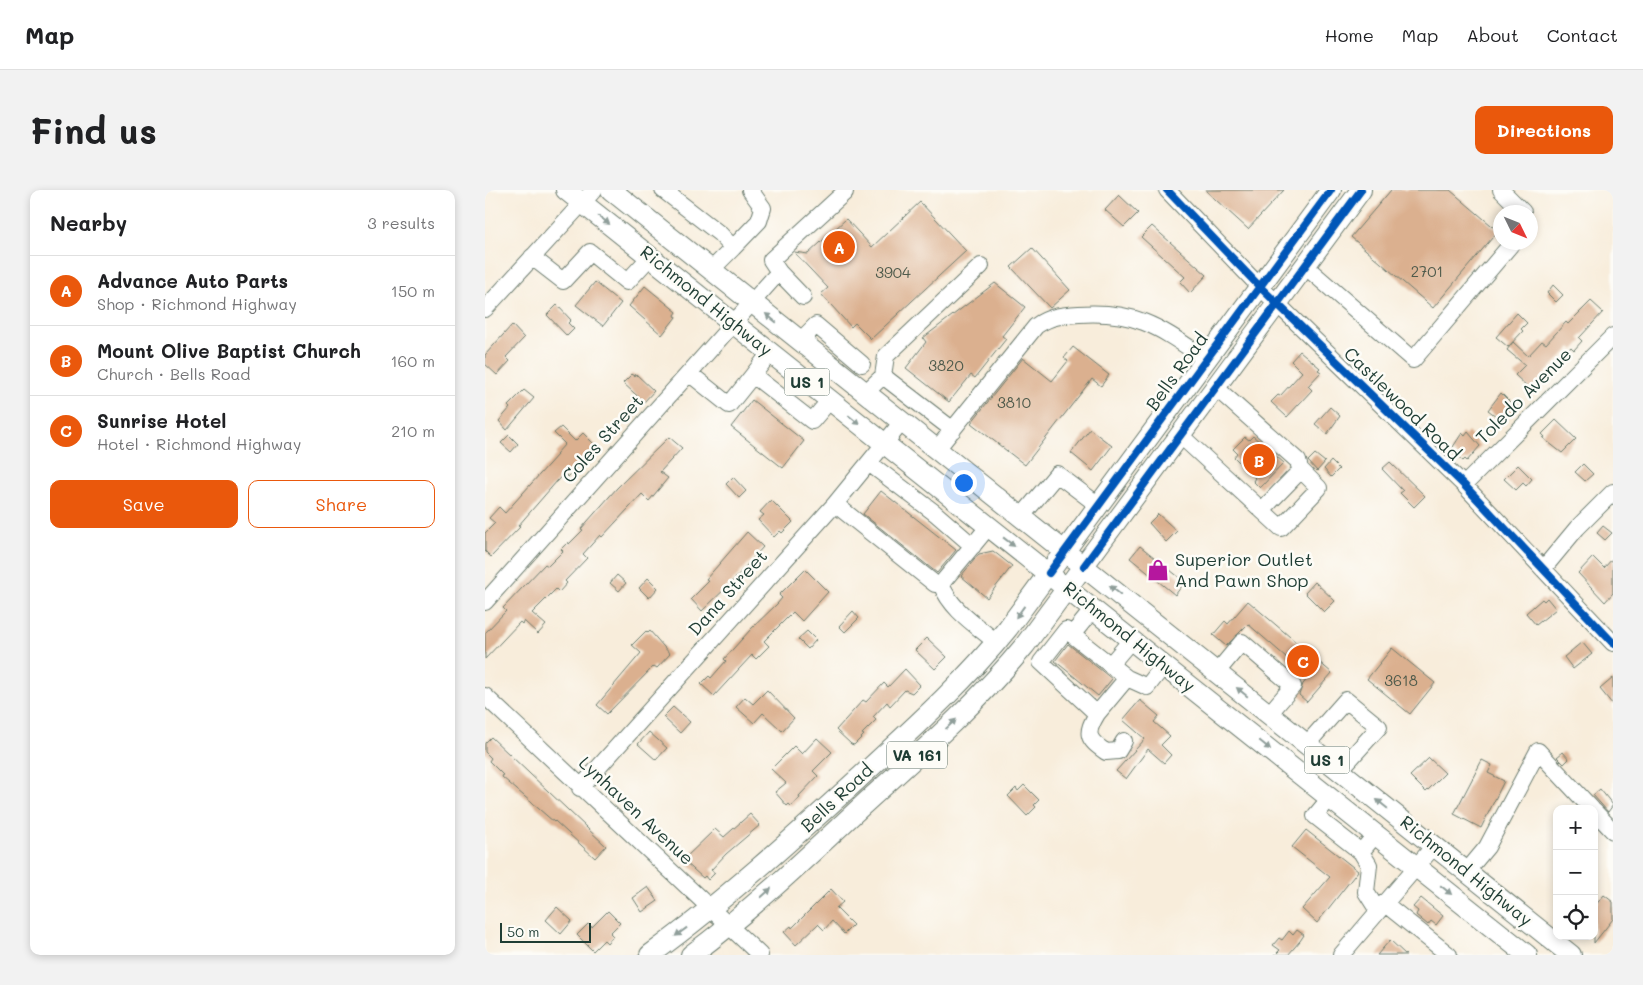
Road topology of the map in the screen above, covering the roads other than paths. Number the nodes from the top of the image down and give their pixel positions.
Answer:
1 (565, 190) edge
2 (611, 190) edge
3 (663, 190) edge
4 (750, 190) edge
5 (1167, 190) edge
6 (1331, 190) edge
7 (1361, 190) edge
8 (1501, 190) edge
9 (845, 192) dead end
10 (588, 196) edge
11 (1516, 205) edge
12 (733, 248) junction
13 (1506, 250) edge
14 (532, 257) junction
15 (650, 257) junction
16 (981, 266) dead end
17 (1305, 266) junction
18 (711, 270) junction
19 (779, 272) junction
20 (1259, 286) junction
21 (803, 297) dead end
22 (752, 302) junction
23 (1277, 304) junction
24 (485, 309) edge
25 (733, 323) junction
26 (1613, 336) edge
27 (800, 341) junction
28 (770, 353) junction
29 (886, 356) junction
30 (1206, 359) junction
31 (862, 364) junction
32 (689, 373) junction
33 (753, 375) junction
34 (883, 376) junction
35 (847, 380) junction
36 (1215, 387) junction
37 (865, 393) junction
38 (830, 400) junction
39 (902, 422) junction
40 (953, 430) junction
41 (1180, 435) junction
42 (885, 444) junction
43 (937, 450) junction
44 (869, 463) junction
45 (1301, 470) junction
46 (1464, 485) junction
47 (1613, 492) edge
48 (835, 504) junction
49 (1098, 505) junction
50 (965, 507) junction
51 (1262, 510) junction
52 (1022, 516) junction
53 (950, 526) junction
54 (989, 526) junction
55 (973, 546) junction
56 (1065, 551) junction
57 (1084, 566) junction
58 (1543, 569) junction
59 (1049, 573) junction
60 (941, 584) junction
61 (1068, 588) junction
62 (485, 602) edge
63 (1094, 608) junction
64 (1073, 634) junction
65 (1132, 639) junction
66 (997, 642) junction
67 (1613, 643) edge
68 (1023, 648) junction
69 (1041, 662) junction
70 (1110, 665) junction
71 (1164, 665) junction
72 (1217, 672) junction
73 (1127, 678) junction
74 (485, 696) edge
75 (1097, 714) junction
76 (1269, 714) junction
77 (1124, 741) dead end
78 (1307, 744) junction
79 (884, 755) junction
80 (1340, 770) junction
81 (899, 772) junction
82 (580, 788) junction
83 (1330, 798) junction
84 (1588, 805) edge
85 (1598, 815) edge
86 (1613, 831) edge
87 (1375, 834) junction
88 (1434, 846) junction
89 (1361, 852) junction
90 (1416, 866) junction
91 (1467, 871) junction
92 (1381, 907) junction
93 (712, 909) junction
94 (729, 925) junction
95 (650, 955) edge
96 (691, 955) edge
97 (760, 955) edge
98 (1341, 955) edge
99 (1449, 955) edge
100 (1527, 955) edge
101 (1571, 955) edge

1 - 10 main road, Richmond Highway / US 1
2 - 18 main road, Richmond Highway / US 1
3 - 12 street
4 - 12 street
5 - 20 street, Castlewood Road
6 - 20 main road, Bells Road / VA 161
7 - 17 main road, Bells Road / VA 161
8 - 11 street
9 - 19 street
10 - 14 street
10 -> 15 main road, Richmond Highway / US 1
12 - 18 street
13 - 17 street
14 - 15 street
14 - 24 street
15 - 25 main road, Richmond Highway / US 1
16 - 29 street
17 - 23 main road, Bells Road / VA 161
18 - 22 main road, Richmond Highway / US 1
19 - 21 street
19 - 22 street, Coles Street
20 - 23 street, Castlewood Road
20 - 30 main road, Bells Road / VA 161
22 - 25 street, Coles Street
27 -> 22 main road, Richmond Highway / US 1
23 - 36 main road, Bells Road / VA 161
23 - 46 street, Castlewood Road
25 - 28 main road, Richmond Highway / US 1
25 - 32 street, Coles Street
26 - 46 street, Toledo Avenue
27 - 31 street
27 - 35 main road, Richmond Highway / US 1
28 - 33 street
28 - 38 main road, Richmond Highway / US 1
29 - 31 street
29 - 34 street
30 - 40 street
30 - 49 main road, Bells Road / VA 161
31 - 35 street
32 - 33 street
32 - 62 street, Coles Street
33 - 38 street
34 - 37 street
34 - 40 street
35 - 37 main road, Richmond Highway / US 1
36 - 41 main road, Bells Road / VA 161
36 - 45 street
37 - 39 main road, Richmond Highway / US 1
38 -> 42 main road, Richmond Highway / US 1
39 - 42 street, Dana Street
39 - 43 main road, Richmond Highway / US 1
40 - 43 street
41 - 51 street
41 - 57 main road, Bells Road / VA 161
42 - 44 street, Dana Street
42 - 50 main road, Richmond Highway / US 1
43 - 52 main road, Richmond Highway / US 1
44 - 48 street, Dana Street
44 - 53 street
45 - 51 street
45 - 51 street
46 - 58 street, Castlewood Road
47 - 58 street
48 - 60 street
48 - 82 street, Dana Street
49 - 52 street
49 - 56 main road, Bells Road / VA 161
50 - 53 street
50 - 54 main road, Richmond Highway / US 1
52 - 56 main road, Richmond Highway / US 1
53 - 55 street
54 - 55 street
54 -> 59 main road, Richmond Highway / US 1
55 - 60 street
56 - 57 main road, Richmond Highway / US 1
56 - 59 main road, Bells Road / VA 161
57 - 61 main road, Bells Road / VA 161
72 -> 57 main road, Richmond Highway / US 1
58 - 67 street, Castlewood Road
59 - 61 main road, Richmond Highway / US 1
59 -> 66 main road, Bells Road / VA 161
60 - 66 street
61 - 63 main road, Richmond Highway / US 1
61 - 68 main road, Bells Road / VA 161
63 - 64 street
63 - 65 main road, Richmond Highway / US 1
64 - 69 street
64 - 70 street
65 - 70 street
65 - 71 main road, Richmond Highway / US 1
66 - 79 main road, Bells Road / VA 161
68 - 69 street
81 -> 68 main road, Bells Road / VA 161
69 - 75 street
70 - 73 street
71 - 73 street
71 -> 83 main road, Richmond Highway / US 1
76 -> 72 main road, Richmond Highway / US 1
72 - 76 street
73 - 75 street
74 - 82 street, Lynhaven Avenue
75 - 77 street
76 - 78 main road, Richmond Highway / US 1
78 - 80 main road, Richmond Highway / US 1
78 - 80 street
79 - 81 street
79 - 93 main road, Bells Road / VA 161
88 -> 80 main road, Richmond Highway / US 1
94 -> 81 main road, Bells Road / VA 161
82 - 93 street, Lynhaven Avenue
83 - 87 main road, Richmond Highway / US 1
83 - 89 street
84 - 91 street
85 - 86 street
87 - 89 street
87 - 90 main road, Richmond Highway / US 1
88 - 90 street
88 - 91 main road, Richmond Highway / US 1
89 - 92 street
90 - 92 street
90 -> 100 main road, Richmond Highway / US 1
91 - 101 main road, Richmond Highway / US 1
92 - 98 street
92 - 99 street
93 - 94 street, Lynhaven Avenue
93 -> 95 main road, Bells Road / VA 161
94 - 96 main road, Bells Road / VA 161
94 - 97 street, Lynhaven Avenue

